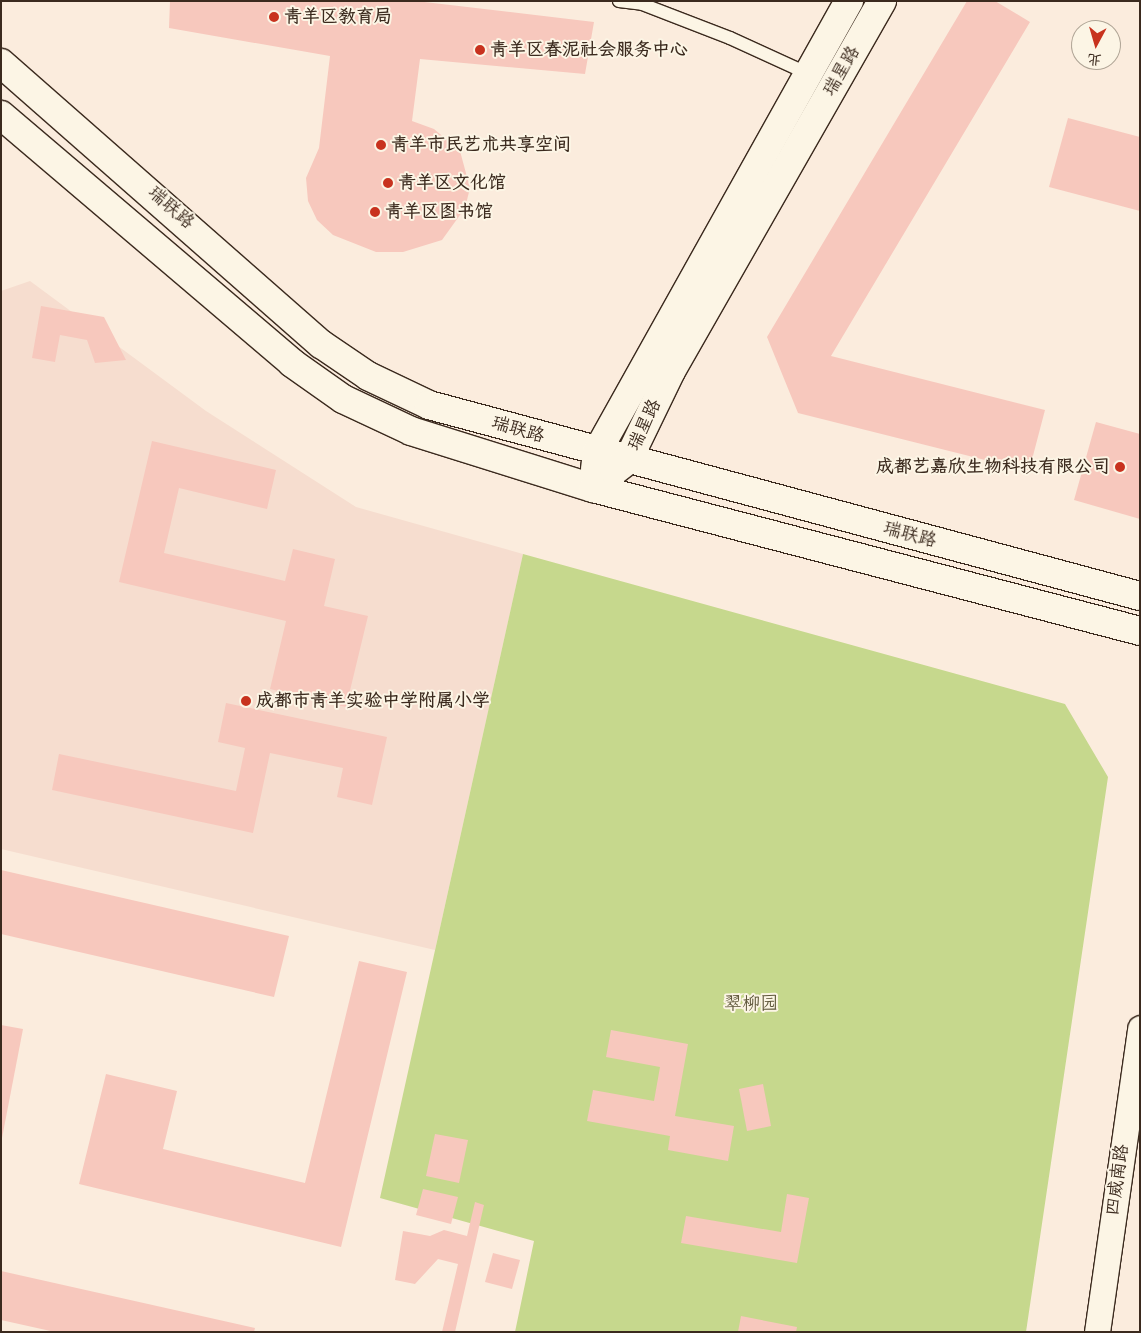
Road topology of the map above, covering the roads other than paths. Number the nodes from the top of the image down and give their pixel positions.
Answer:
1 (619, 1) edge
2 (849, 1) edge
3 (882, 1) edge
4 (1, 63) edge
5 (809, 73) junction
6 (830, 91) junction
7 (1, 115) edge
8 (597, 452) junction
9 (628, 460) junction
10 (593, 488) junction
11 (1140, 596) edge
12 (1140, 631) edge
13 (1140, 1028) edge
14 (1096, 1332) edge

1 - 5 lane
2 - 5 main road, 瑞星路
3 - 6 main road, 瑞星路
4 - 8 main road, 瑞联路
5 - 6 lane
5 - 8 main road, 瑞星路
6 - 9 main road, 瑞星路
7 - 10 main road, 瑞联路
8 - 9 main road, 瑞联路
8 - 10 main road, 瑞星路
9 - 10 main road, 瑞星路
9 - 11 main road, 瑞联路
10 - 12 main road, 瑞联路
13 - 14 street, 四威南路

